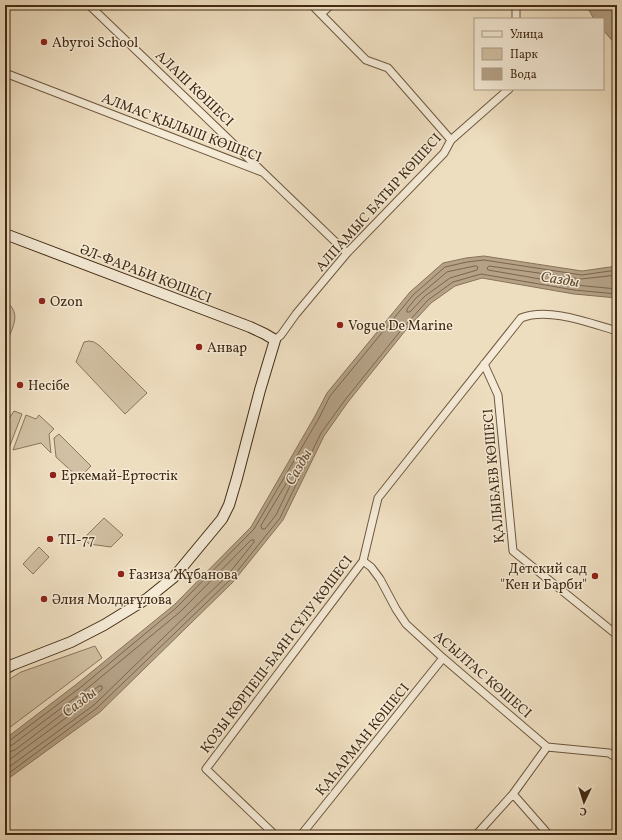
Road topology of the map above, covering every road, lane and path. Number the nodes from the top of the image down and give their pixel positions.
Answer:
1 (89, 5) edge
2 (312, 5) edge
3 (331, 5) edge
4 (516, 5) edge
5 (321, 14) junction
6 (516, 18) edge
7 (5, 73) edge
8 (508, 90) edge
9 (451, 140) junction
10 (266, 174) junction
11 (5, 234) edge
12 (347, 253) junction
13 (617, 331) edge
14 (275, 340) junction
15 (484, 364) junction
16 (363, 561) junction
17 (617, 635) edge
18 (443, 658) junction
19 (5, 669) edge
20 (546, 747) junction
21 (617, 758) edge
22 (513, 794) junction
23 (275, 835) edge
24 (301, 835) edge
25 (476, 835) edge
26 (549, 835) edge

1 - 10 street, АЛАШ КӨШЕСІ
2 - 5 street
3 - 5 street
4 - 6 street
5 - 9 street
7 - 10 street, АЛМАС ҚЫЛЫШ КӨШЕСІ
8 - 9 street, АЛПАМЫС БАТЫР КӨШЕСІ
9 - 12 street, АЛПАМЫС БАТЫР КӨШЕСІ
10 - 12 street, АЛМАС ҚЫЛЫШ КӨШЕСІ
11 - 14 street, ӘЛ-ФАРАБИ КӨШЕСІ
12 - 14 street, АЛПАМЫС БАТЫР КӨШЕСІ
13 - 15 street, ҚОЗЫ КӨРПЕШ-БАЯН СҰЛУ КӨШЕСІ
14 - 19 street
15 - 16 street, ҚОЗЫ КӨРПЕШ-БАЯН СҰЛУ КӨШЕСІ
15 - 17 street, ҚАЛЫБАЕВ КӨШЕСІ
16 - 18 street, АСЫЛТАС КӨШЕСІ
16 - 23 street, ҚОЗЫ КӨРПЕШ-БАЯН СҰЛУ КӨШЕСІ
18 - 20 street, АСЫЛТАС КӨШЕСІ
18 - 24 street, ҚАҺАРМАН КӨШЕСІ
20 - 21 street
20 - 22 street
22 - 25 street
22 - 26 street

